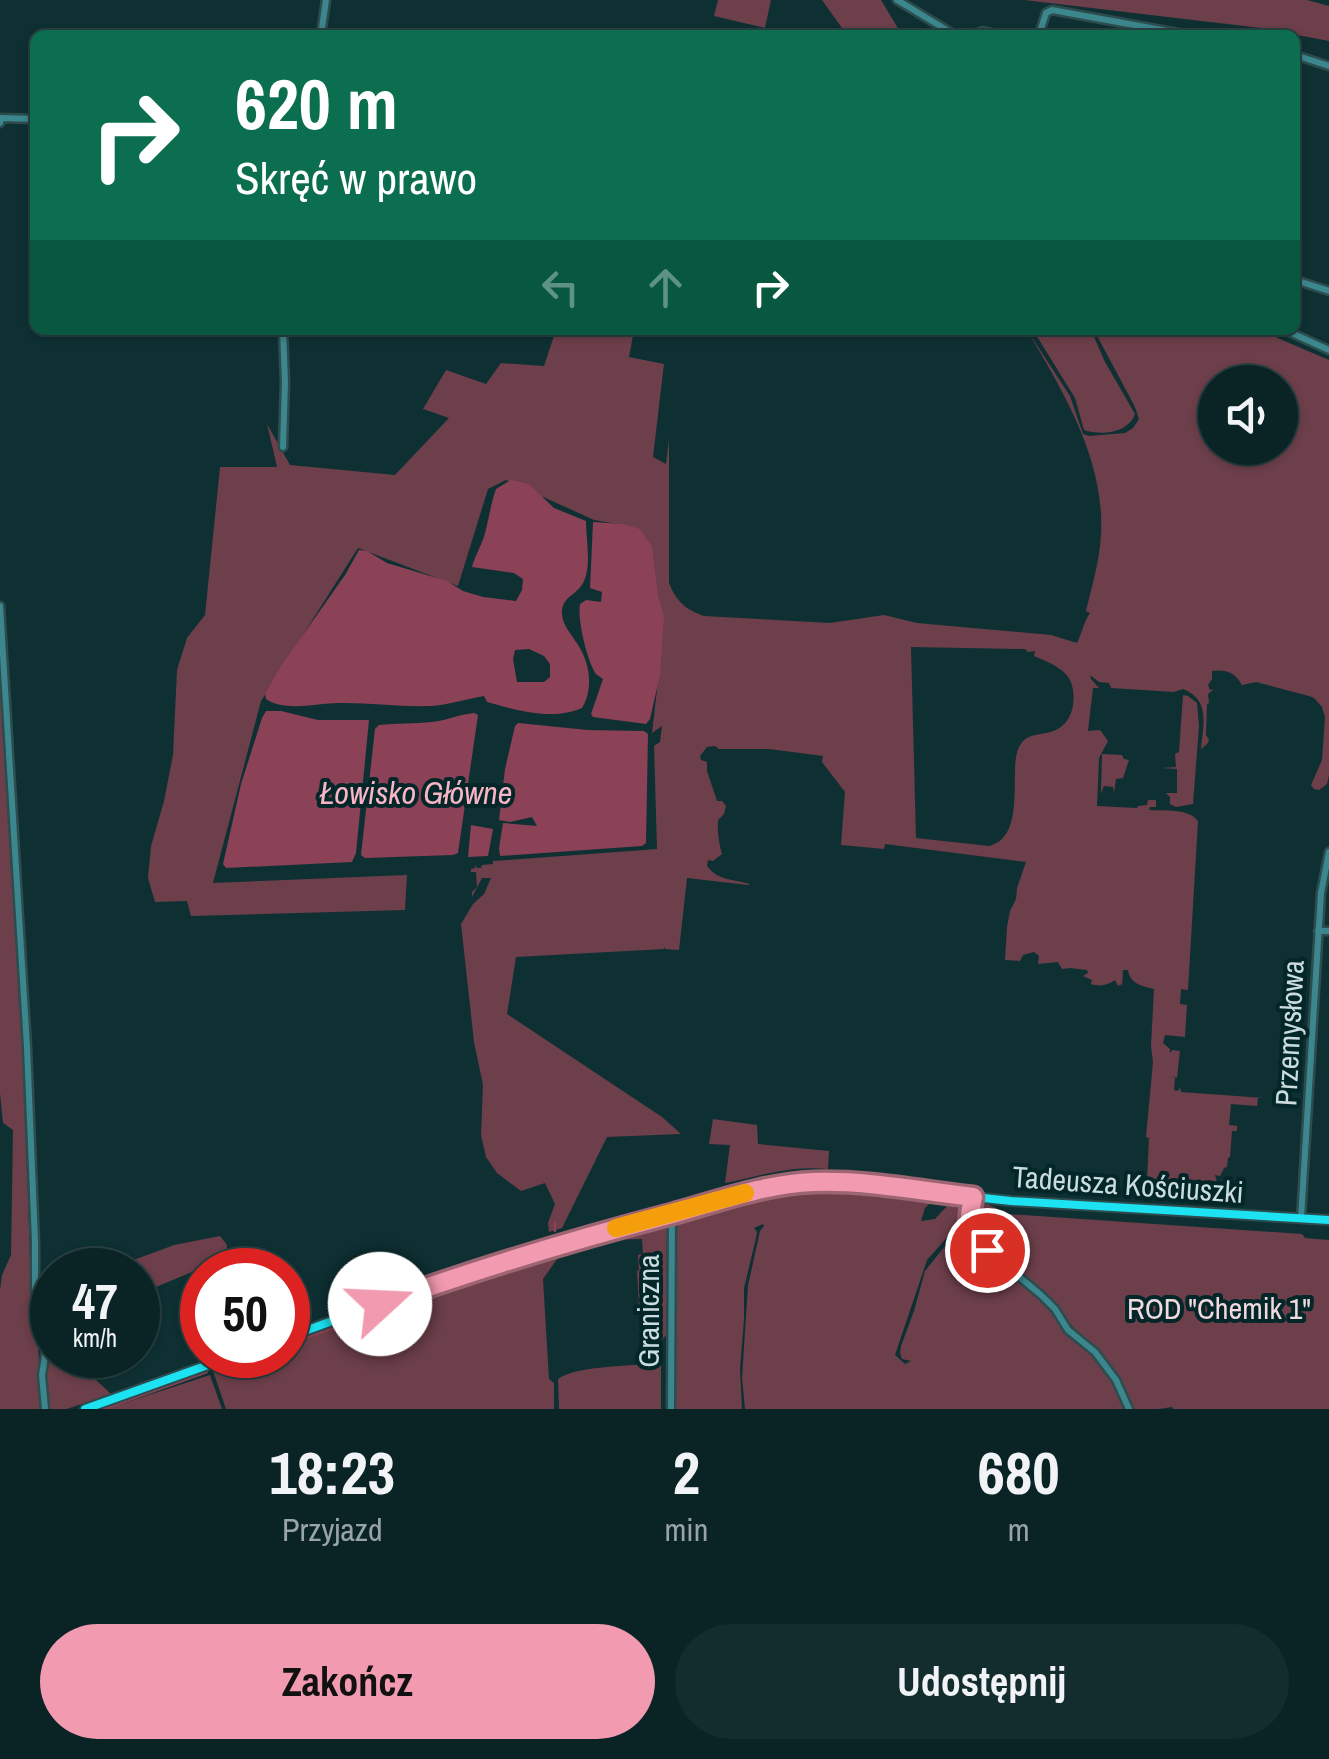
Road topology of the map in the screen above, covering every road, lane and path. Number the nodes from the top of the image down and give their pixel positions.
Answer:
1 (326, 0) edge
2 (897, 0) edge
3 (322, 30) edge
4 (947, 30) edge
5 (1041, 30) edge
6 (1162, 30) edge
7 (1300, 56) edge
8 (1329, 66) edge
9 (30, 119) edge
10 (0, 123) edge
11 (1300, 282) edge
12 (1329, 291) edge
13 (282, 335) edge
14 (1296, 335) edge
15 (1329, 350) edge
16 (283, 447) dead end
17 (0, 606) edge
18 (1329, 852) edge
19 (1318, 931) junction
20 (1329, 931) edge
21 (973, 1197) junction
22 (672, 1214) junction
23 (1301, 1218) junction
24 (1329, 1220) edge
25 (310, 1328) edge
26 (180, 1375) edge
27 (45, 1409) edge
28 (85, 1409) edge
29 (672, 1409) edge
30 (1130, 1409) edge

1 - 3 street
2 - 4 street
5 - 6 street
7 - 8 street
9 - 10 street
11 - 12 street
13 - 16 street
14 - 15 street
17 - 27 street
18 - 19 street, Przemysłowa
19 - 20 street
19 - 23 street, Przemysłowa
21 - 22 main road, Tadeusza Kościuszki
21 - 23 main road, Tadeusza Kościuszki
21 - 30 street
22 - 25 main road, Tadeusza Kościuszki
22 - 29 street, Graniczna
23 - 24 main road, Tadeusza Kościuszki
26 - 28 main road

